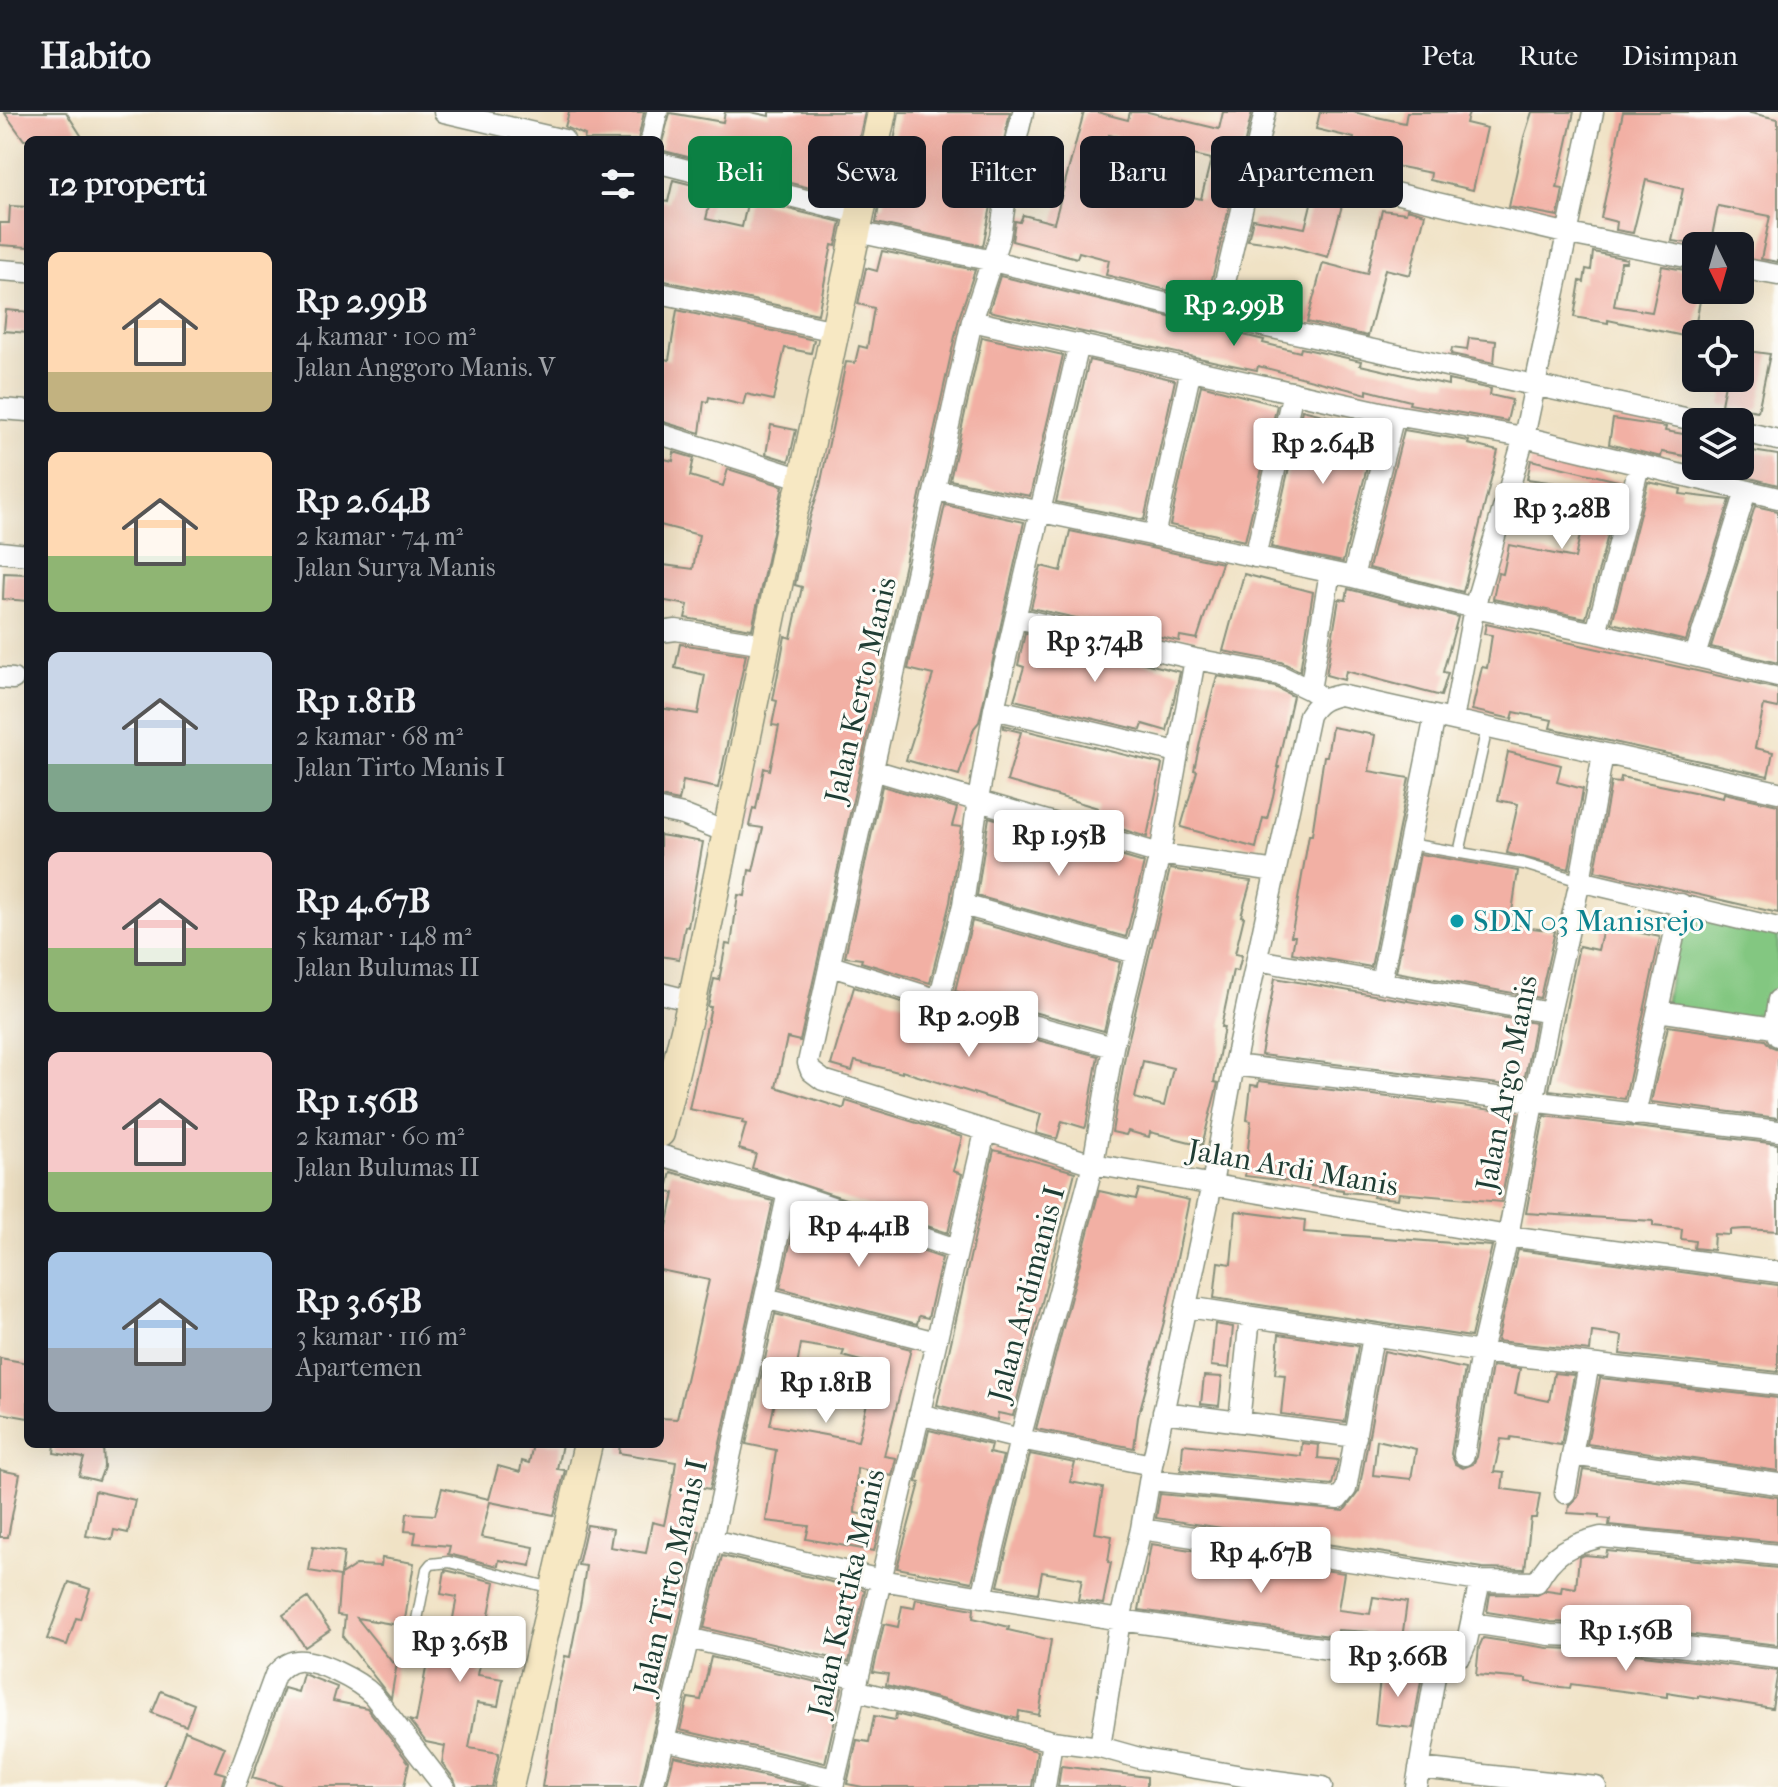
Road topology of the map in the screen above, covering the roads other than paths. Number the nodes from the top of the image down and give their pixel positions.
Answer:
1 (444, 112) edge
2 (657, 112) edge
3 (882, 112) edge
4 (1023, 112) edge
5 (1265, 112) edge
6 (1593, 112) edge
7 (547, 136) edge
8 (652, 136) edge
9 (1260, 136) edge
10 (664, 164) edge
11 (1403, 195) edge
12 (1243, 208) edge
13 (859, 223) junction
14 (1569, 234) junction
15 (1682, 256) edge
16 (993, 261) junction
17 (0, 270) edge
18 (1754, 271) edge
19 (24, 272) edge
20 (1778, 275) edge
21 (664, 294) edge
22 (1217, 316) junction
23 (972, 321) junction
24 (835, 331) junction
25 (1079, 344) junction
26 (1191, 369) junction
27 (1534, 387) junction
28 (1293, 392) junction
29 (0, 409) edge
30 (24, 411) edge
31 (1394, 415) junction
32 (1682, 418) edge
33 (1754, 434) edge
34 (664, 435) edge
35 (1524, 437) junction
36 (1778, 440) edge
37 (1639, 466) junction
38 (803, 479) junction
39 (936, 490) junction
40 (1746, 491) junction
41 (1778, 498) edge
42 (1041, 513) junction
43 (1154, 536) junction
44 (0, 552) edge
45 (24, 555) edge
46 (1255, 557) junction
47 (1330, 572) junction
48 (1353, 577) junction
49 (1474, 608) junction
50 (1017, 618) junction
51 (664, 632) edge
52 (1596, 633) junction
53 (765, 644) junction
54 (1695, 656) junction
55 (1195, 659) junction
56 (1778, 676) edge
57 (1317, 695) junction
58 (994, 709) junction
59 (1444, 718) junction
60 (1487, 728) junction
61 (1177, 752) junction
62 (1603, 754) junction
63 (873, 770) junction
64 (1778, 792) edge
65 (978, 800) junction
66 (664, 811) edge
67 (726, 832) junction
68 (1409, 844) junction
69 (1459, 853) junction
70 (1160, 854) junction
71 (1276, 871) junction
72 (1580, 881) junction
73 (1681, 904) junction
74 (963, 905) junction
75 (1778, 928) edge
76 (1136, 953) junction
77 (1257, 960) junction
78 (831, 966) junction
79 (1381, 982) junction
80 (664, 994) edge
81 (939, 1000) junction
82 (1778, 1000) edge
83 (692, 1001) junction
84 (1658, 1011) junction
85 (1550, 1013) junction
86 (1776, 1032) edge
87 (1113, 1047) junction
88 (1234, 1065) junction
89 (811, 1071) joint
90 (1532, 1102) junction
91 (1635, 1115) junction
92 (664, 1116) edge
93 (1778, 1131) edge
94 (985, 1132) junction
95 (664, 1156) edge
96 (1093, 1164) junction
97 (1212, 1184) junction
98 (788, 1192) junction
99 (1508, 1236) junction
100 (956, 1249) junction
101 (1778, 1272) edge
102 (765, 1298) junction
103 (1188, 1307) junction
104 (1250, 1317) junction
105 (1373, 1336) junction
106 (936, 1342) junction
107 (1481, 1352) junction
108 (1589, 1364) junction
109 (1778, 1385) edge
110 (1163, 1412) junction
111 (919, 1414) junction
112 (1239, 1422) junction
113 (1356, 1437) junction
114 (1020, 1439) junction
115 (587, 1448) edge
116 (1464, 1455) dead end
117 (1572, 1455) junction
118 (1151, 1472) junction
119 (1778, 1484) edge
120 (1565, 1493) dead end
121 (1141, 1529) junction
122 (712, 1540) junction
123 (1778, 1555) edge
124 (881, 1580) junction
125 (1480, 1581) junction
126 (554, 1589) junction
127 (982, 1597) junction
128 (1120, 1620) junction
129 (1472, 1623) junction
130 (688, 1638) junction
131 (412, 1645) dead end
132 (1778, 1658) edge
133 (1437, 1664) junction
134 (857, 1684) junction
135 (664, 1740) junction
136 (1052, 1741) junction
137 (1100, 1747) junction
138 (1418, 1778) edge
139 (834, 1783) edge
140 (234, 1787) edge
141 (444, 1787) edge
142 (509, 1787) edge
143 (653, 1787) edge
144 (1045, 1787) edge
145 (1322, 1787) edge
146 (1596, 1787) edge

1 - 7 street
2 - 8 street
3 - 13 main road
4 - 16 street, Jalan Kerto Manis
5 - 9 street
6 - 14 street
10 - 13 street
11 - 14 street
12 - 22 street
13 - 16 street
13 - 24 main road
14 - 15 street
14 - 27 street
16 - 22 street
16 - 23 street, Jalan Kerto Manis
17 - 19 street
18 - 20 street
21 - 24 street
22 - 27 street
23 - 25 street
23 - 39 street, Jalan Kerto Manis
24 - 38 main road
25 - 26 street
25 - 42 street
26 - 28 street
26 - 43 street
27 - 32 street
27 - 35 street
28 - 31 street
28 - 46 street
29 - 30 street
31 - 35 street
31 - 48 street
33 - 36 street
34 - 38 street
35 - 37 street
35 - 49 street
37 - 40 street
37 - 52 street
38 - 53 main road
39 - 42 street
39 - 63 street, Jalan Kerto Manis
40 - 41 street
40 - 54 street
42 - 43 street
42 - 50 street
43 - 46 street
44 - 45 street
46 - 47 street
47 - 48 street
47 - 57 street
48 - 49 street
49 - 52 street
49 - 59 street
50 - 55 street
50 - 58 street
51 - 53 street
52 - 54 street
53 - 67 main road
54 - 56 street
55 - 57 street
55 - 61 street, Jalan Ardimanis I
57 - 59 street
57 - 71 street
58 - 61 street
58 - 65 street
59 - 60 street
59 - 68 street
60 - 62 street
60 - 69 lane
61 - 70 street, Jalan Ardimanis I
62 - 64 street
62 - 72 street, Jalan Argo Manis
63 - 65 street
63 - 78 street, Jalan Kerto Manis
65 - 70 street
65 - 74 street
66 - 67 street
67 - 83 main road
68 - 69 lane
68 - 79 street
69 - 72 lane
70 - 71 street
70 - 76 street, Jalan Ardimanis I
71 - 77 street
72 - 73 street
72 - 85 street, Jalan Argo Manis
73 - 75 street
73 - 84 street
74 - 76 street
74 - 81 street
76 - 87 street, Jalan Ardimanis I
77 - 79 street
77 - 88 street
78 - 81 street
78 - 89 street, Jalan Kerto Manis
79 - 85 street
80 - 83 street
81 - 87 street
82 - 86 street
83 - 92 main road
84 - 86 street
84 - 91 street
85 - 90 street, Jalan Argo Manis
87 - 96 street, Jalan Ardimanis I
88 - 90 street
88 - 97 street
89 - 94 street, Jalan Ardi Manis
90 - 91 street
90 - 99 street, Jalan Argo Manis
91 - 93 street
94 - 96 street, Jalan Ardi Manis
94 - 100 street, Jalan Kartika Manis
95 - 98 street
96 - 97 street, Jalan Ardi Manis
96 - 114 street, Jalan Ardimanis I
97 - 99 street, Jalan Ardi Manis
97 - 103 street
98 - 100 street
98 - 102 street, Jalan Tirto Manis I
99 - 101 street, Jalan Ardi Manis
99 - 107 street, Jalan Argo Manis
100 - 106 street, Jalan Kartika Manis
102 - 106 street
102 - 122 street, Jalan Tirto Manis I
103 - 104 street
103 - 110 street
104 - 105 street
104 - 112 street
105 - 107 street
105 - 113 street
106 - 111 street, Jalan Kartika Manis
107 - 108 street
107 - 116 street, Jalan Argo Manis
108 - 109 street
108 - 117 street
110 - 112 street
110 - 118 street
111 - 114 street
111 - 124 street, Jalan Kartika Manis
112 - 113 street
113 - 118 street
114 - 118 street
114 - 127 street, Jalan Ardimanis I
115 - 126 main road
117 - 119 street
117 - 120 street
118 - 121 street
121 - 125 street
121 - 128 street
122 - 124 street
122 - 130 street, Jalan Tirto Manis I
123 - 125 street
124 - 127 street
124 - 134 street, Jalan Kartika Manis
125 - 129 street
126 - 131 lane
126 - 142 main road
127 - 128 street
128 - 133 street
128 - 137 street
129 - 132 street
129 - 133 street
130 - 134 street
130 - 135 street, Jalan Tirto Manis I
133 - 138 street
134 - 136 street
134 - 139 street, Jalan Kartika Manis
135 - 139 street
135 - 143 street, Jalan Tirto Manis I
136 - 137 street
136 - 144 street
137 - 145 street
138 - 146 street
140 - 141 street

